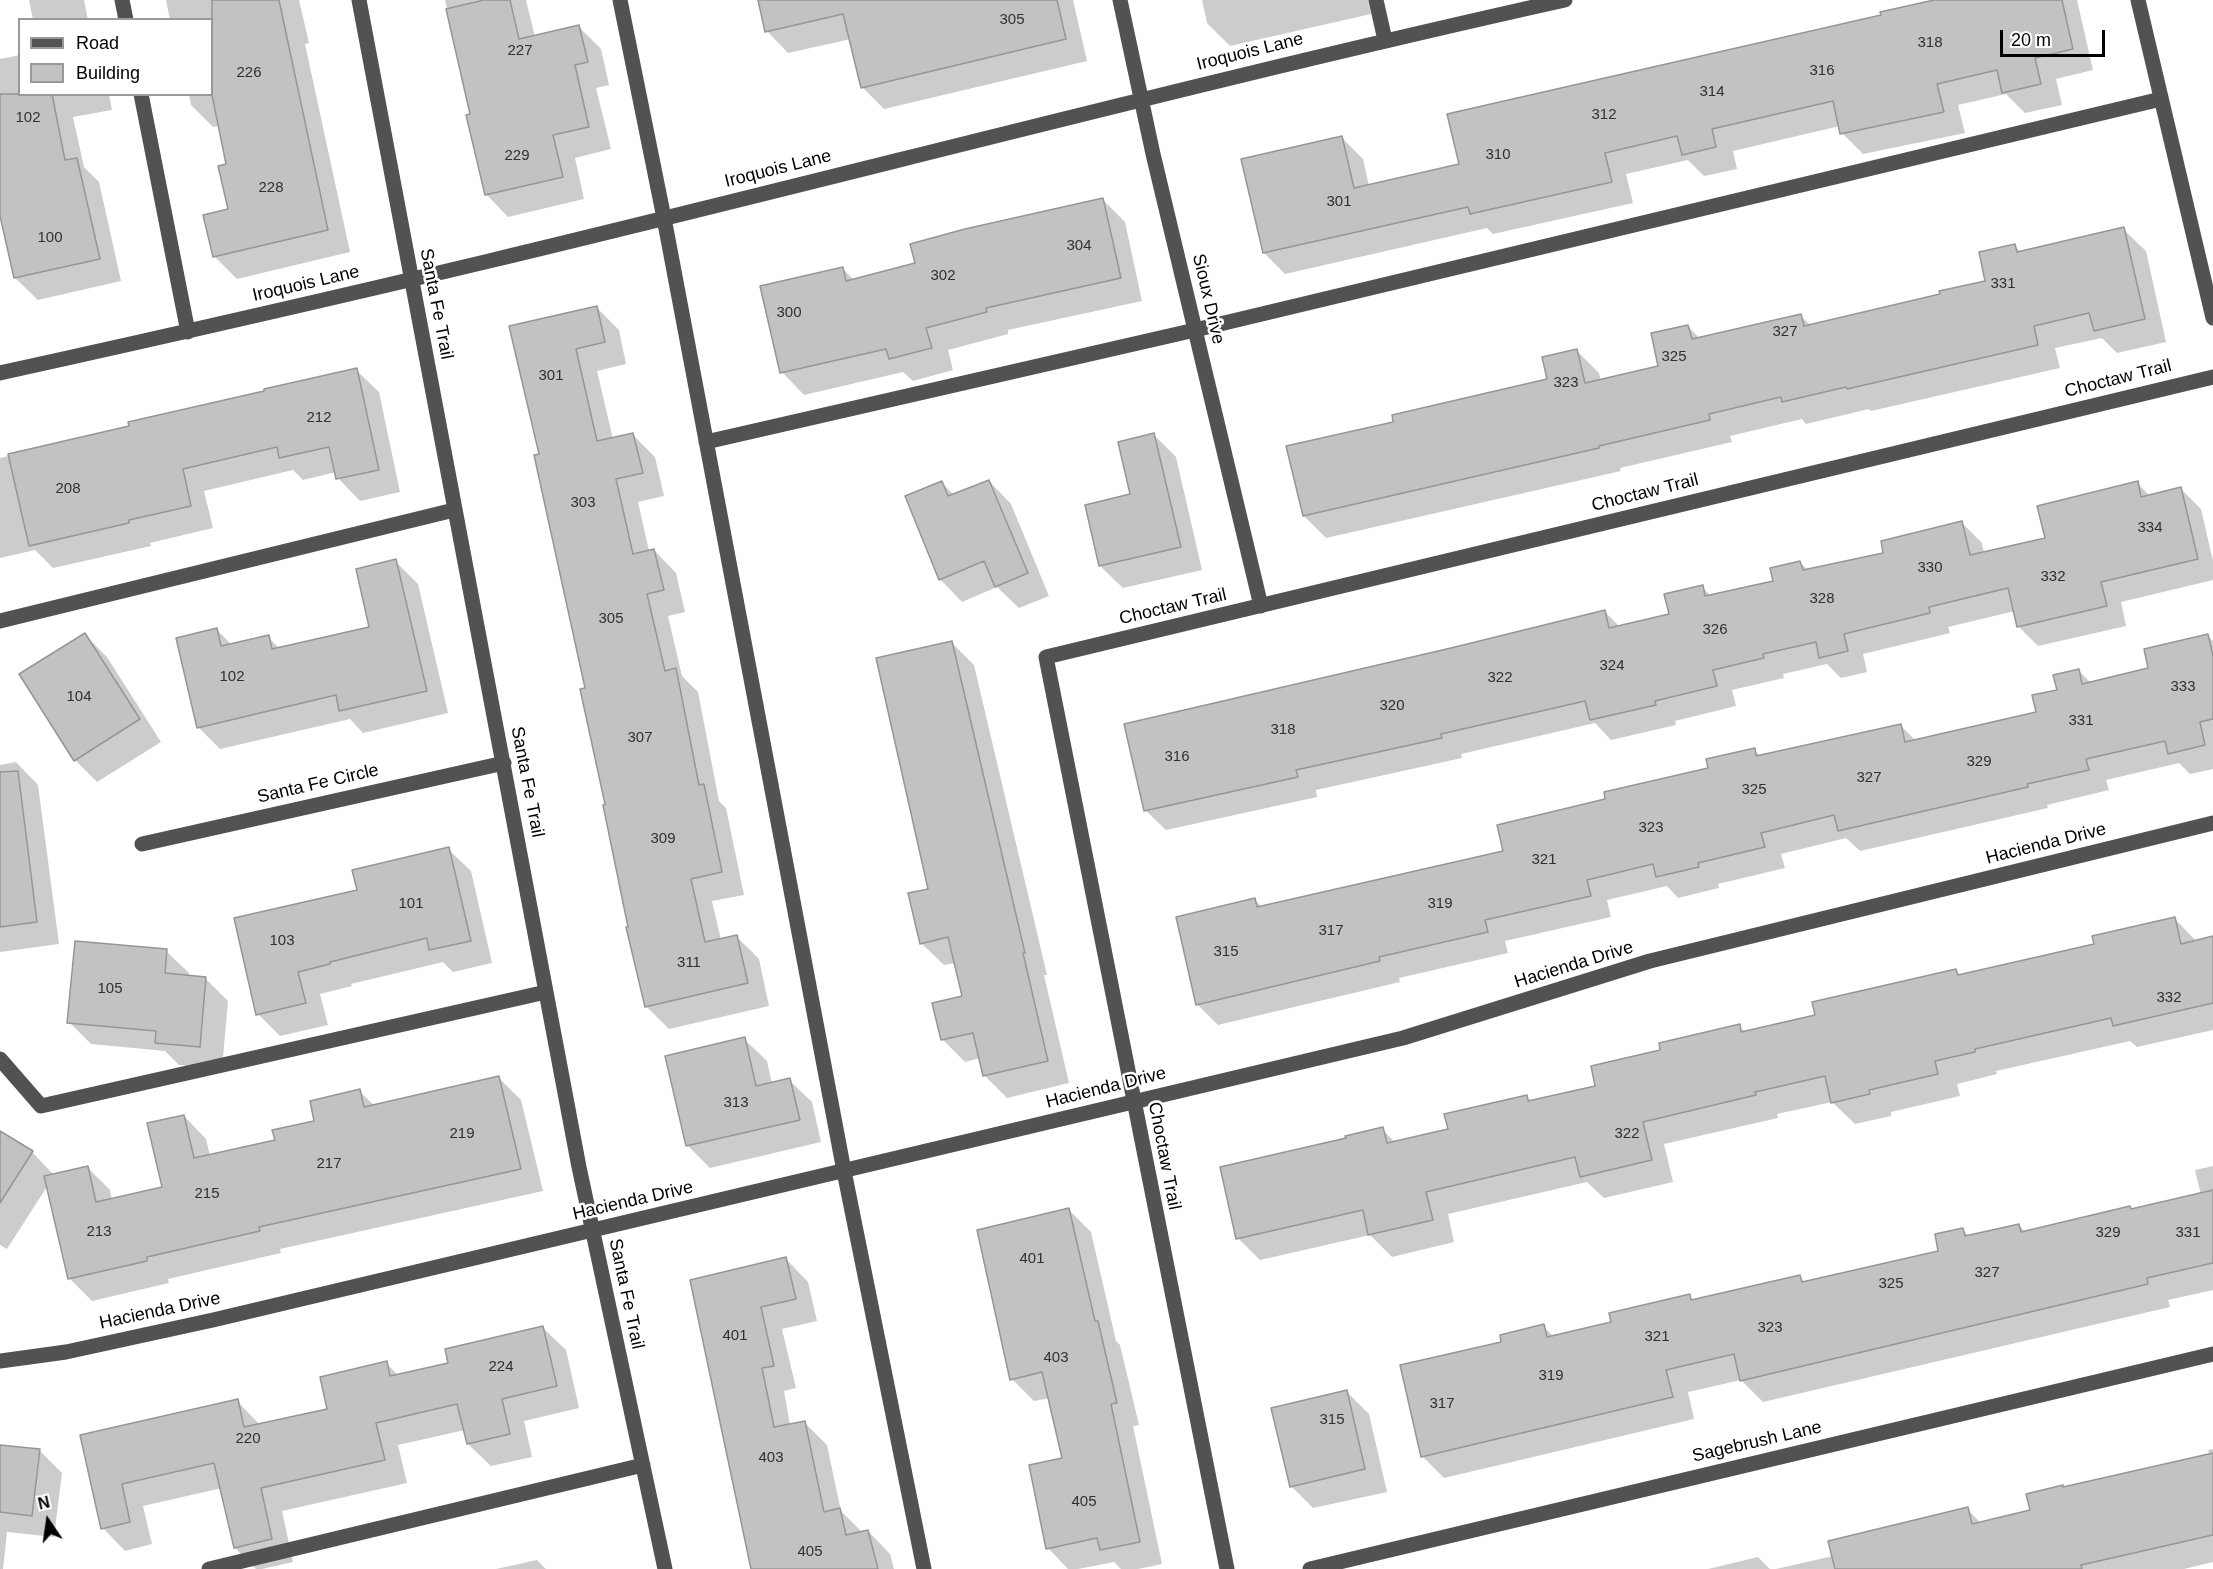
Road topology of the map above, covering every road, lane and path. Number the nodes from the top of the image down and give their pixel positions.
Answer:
1 (122, 0) edge
2 (359, 0) edge
3 (620, 0) edge
4 (1120, 0) edge
5 (1376, 0) edge
6 (1565, 0) edge
7 (2138, 0) edge
8 (126, 18) edge
9 (1385, 40) junction
10 (141, 96) edge
11 (1142, 98) junction
12 (2161, 99) junction
13 (664, 218) junction
14 (412, 279) junction
15 (2213, 318) edge
16 (1195, 330) junction
17 (188, 332) junction
18 (0, 373) edge
19 (2213, 376) edge
20 (706, 442) junction
21 (454, 510) junction
22 (1261, 606) junction
23 (0, 621) edge
24 (504, 763) junction
25 (2213, 823) edge
26 (142, 844) dead end
27 (546, 992) junction
28 (0, 1059) edge
29 (1133, 1102) junction
30 (844, 1171) junction
31 (593, 1230) junction
32 (2213, 1354) edge
33 (0, 1361) edge
34 (643, 1465) junction
35 (209, 1569) edge
36 (665, 1569) edge
37 (924, 1569) edge
38 (1227, 1569) edge
39 (1311, 1569) edge

1 - 8 street
2 - 14 street, Santa Fe Trail
3 - 13 street
4 - 11 street, Sioux Drive
5 - 9 street
6 - 9 street, Iroquois Lane
7 - 12 street
9 - 11 street, Iroquois Lane
10 - 17 street
11 - 13 street, Iroquois Lane
11 - 16 street, Sioux Drive
12 - 15 street
12 - 16 street
13 - 14 street, Iroquois Lane
13 - 20 street
14 - 17 street, Iroquois Lane
14 - 21 street, Santa Fe Trail
16 - 20 street
16 - 22 street, Sioux Drive
17 - 18 street, Iroquois Lane
19 - 22 street, Choctaw Trail
20 - 30 street
21 - 23 street
21 - 24 street, Santa Fe Trail
22 - 29 street, Choctaw Trail
24 - 26 street, Santa Fe Circle
24 - 27 street, Santa Fe Trail
25 - 29 street, Hacienda Drive
27 - 28 street
27 - 31 street, Santa Fe Trail
29 - 30 street, Hacienda Drive
29 - 38 street, Choctaw Trail
30 - 31 street, Hacienda Drive
30 - 37 street
31 - 33 street, Hacienda Drive
31 - 34 street, Santa Fe Trail
32 - 39 street, Sagebrush Lane
34 - 35 street
34 - 36 street, Santa Fe Trail

